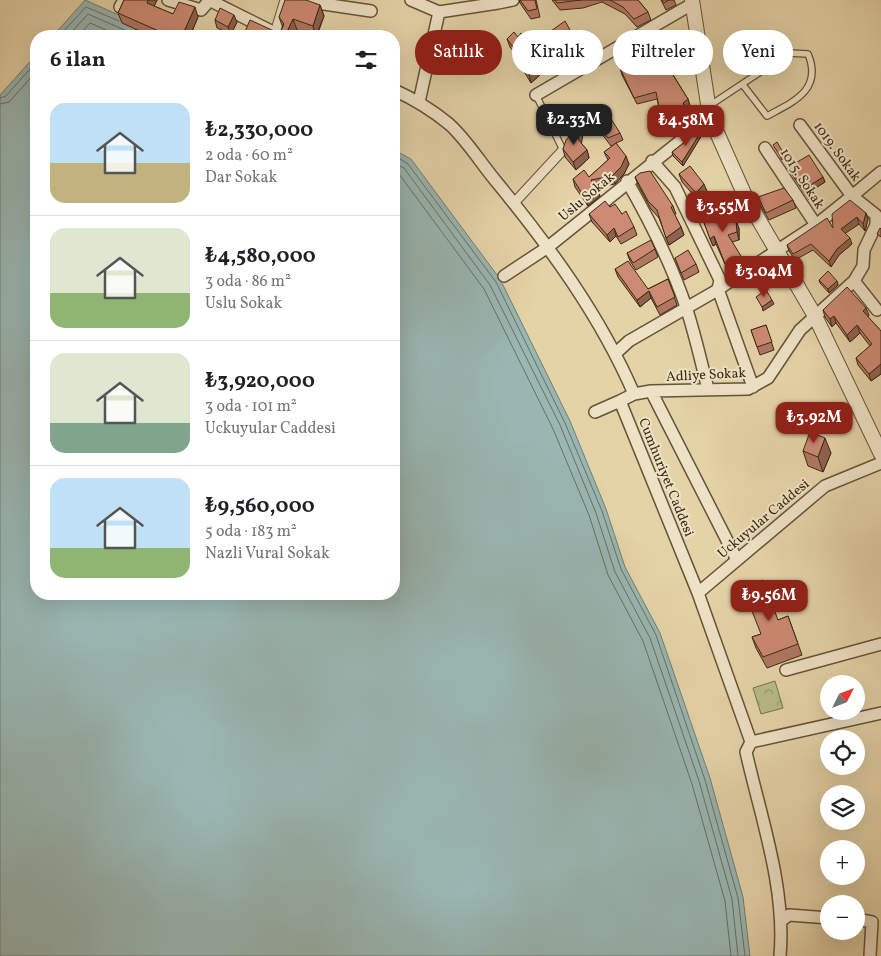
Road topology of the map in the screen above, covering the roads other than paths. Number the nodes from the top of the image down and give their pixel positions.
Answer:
1 (168, 0) edge
2 (209, 0) edge
3 (285, 0) edge
4 (297, 0) edge
5 (410, 0) edge
6 (513, 0) edge
7 (498, 1) edge
8 (692, 2) edge
9 (371, 11) dead end
10 (439, 12) junction
11 (268, 30) edge
12 (279, 30) edge
13 (743, 85) junction
14 (400, 93) edge
15 (536, 95) joint
16 (419, 102) junction
17 (708, 112) junction
18 (800, 125) dead end
19 (766, 148) dead end
20 (563, 150) joint
21 (652, 161) junction
22 (881, 172) edge
23 (627, 181) junction
24 (852, 196) junction
25 (514, 203) junction
26 (816, 224) junction
27 (548, 247) junction
28 (775, 250) junction
29 (504, 276) dead end
30 (854, 281) junction
31 (718, 289) junction
32 (686, 307) junction
33 (876, 310) dead end
34 (815, 316) junction
35 (616, 353) junction
36 (753, 387) junction
37 (708, 389) junction
38 (651, 391) junction
39 (634, 394) junction
40 (620, 401) junction
41 (595, 412) dead end
42 (881, 454) edge
43 (881, 463) edge
44 (737, 560) junction
45 (698, 594) junction
46 (881, 644) edge
47 (786, 670) dead end
48 (881, 713) edge
49 (751, 742) junction
50 (820, 917) edge
51 (782, 920) junction
52 (865, 921) edge
53 (780, 956) edge
54 (870, 956) edge

1 - 2 street
2 - 11 street
3 - 12 street
4 - 9 street
5 - 10 street
6 - 7 street
7 - 10 street
8 - 15 street
8 - 17 street
10 - 16 street
13 - 13 lane
13 - 17 lane
14 - 16 street
15 - 20 lane
16 - 25 street
17 - 21 street, Uslu Sokak
17 - 28 street
18 - 24 street, 1019. Sokak
19 - 26 street, 1015. Sokak
20 - 25 street
21 - 23 street, Uslu Sokak
21 - 31 street
22 - 24 street
23 - 27 street, Uslu Sokak
23 - 32 street
24 - 26 street
24 - 30 street, Adliye Sokak
25 - 27 street
26 - 28 street
27 - 29 street, Uslu Sokak
27 - 35 street
28 - 31 street
28 - 34 street
30 - 33 street
30 - 34 street, Adliye Sokak
31 - 32 street
31 - 36 street
32 - 35 street
32 - 37 street
34 - 36 street, Adliye Sokak
34 - 42 street
35 - 39 street
36 - 37 street, Adliye Sokak
37 - 38 street, Adliye Sokak
38 - 39 street, Adliye Sokak
38 - 44 street
39 - 40 street
40 - 41 street
40 - 45 street, Cumhuriyet Caddesi
43 - 44 street, Uckuyular Caddesi
44 - 45 street, Uckuyular Caddesi
45 - 49 street, Cumhuriyet Caddesi
46 - 47 street
48 - 49 street
49 - 51 street, Cumhuriyet Caddesi
50 - 51 street
51 - 53 street, Cumhuriyet Caddesi
52 - 54 street

